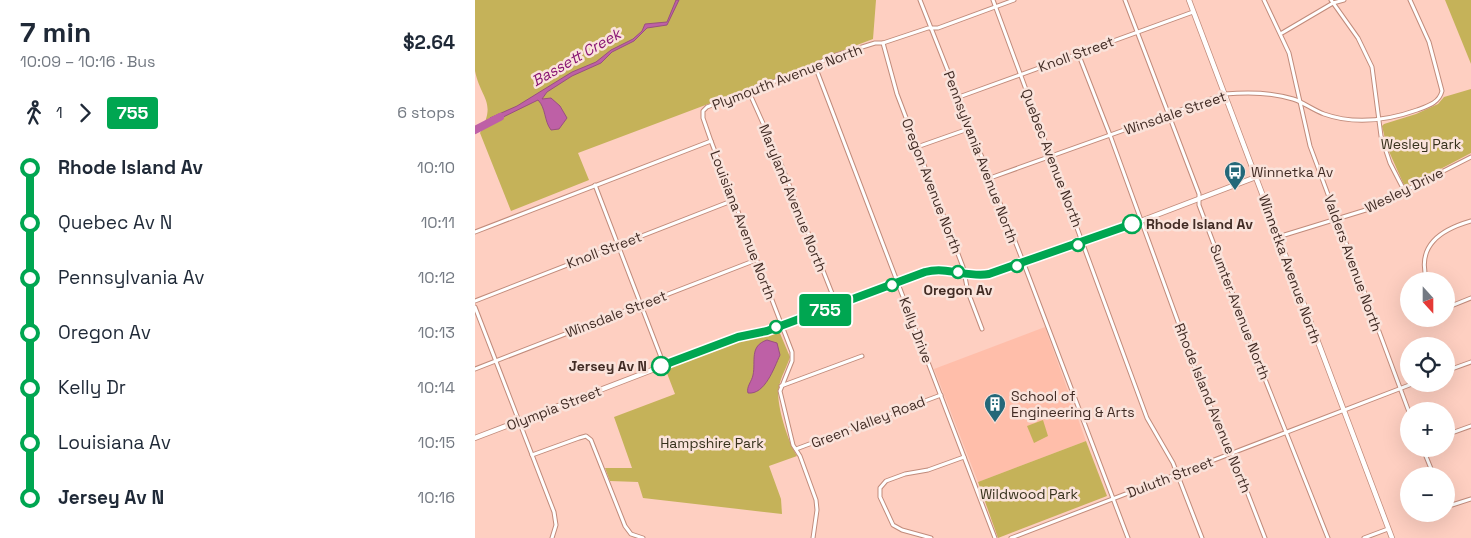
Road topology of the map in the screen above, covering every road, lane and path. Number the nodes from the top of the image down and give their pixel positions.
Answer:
1 (920, 0) edge
2 (993, 0) edge
3 (1014, 0) edge
4 (1125, 0) edge
5 (1189, 0) edge
6 (1264, 0) edge
7 (1344, 0) edge
8 (1410, 0) edge
9 (1332, 2) edge
10 (995, 7) junction
11 (1194, 11) junction
12 (932, 28) junction
13 (1137, 32) junction
14 (1282, 33) junction
15 (883, 43) junction
16 (1078, 53) junction
17 (815, 66) junction
18 (1021, 74) junction
19 (749, 92) junction
20 (1225, 94) junction
21 (959, 97) junction
22 (1301, 104) junction
23 (703, 111) joint
24 (1168, 114) junction
25 (1379, 121) junction
26 (971, 128) junction
27 (1110, 135) junction
28 (711, 141) junction
29 (917, 147) junction
30 (1051, 156) junction
31 (1471, 157) edge
32 (990, 178) junction
33 (1256, 178) junction
34 (595, 185) junction
35 (1405, 192) junction
36 (1199, 199) junction
37 (734, 200) junction
38 (1337, 220) junction
39 (1141, 221) junction
40 (1471, 222) edge
41 (475, 232) edge
42 (1278, 237) junction
43 (1083, 243) junction
44 (618, 245) junction
45 (756, 260) junction
46 (1024, 264) junction
47 (1424, 272) edge
48 (964, 273) junction
49 (898, 282) junction
50 (1471, 298) edge
51 (475, 300) edge
52 (1455, 304) edge
53 (641, 305) junction
54 (837, 306) junction
55 (475, 308) edge
56 (782, 325) junction
57 (982, 329) dead end
58 (862, 356) dead end
59 (496, 361) junction
60 (1471, 362) edge
61 (664, 365) junction
62 (1455, 368) edge
63 (475, 369) edge
64 (781, 386) junction
65 (1400, 388) joint
66 (941, 395) junction
67 (1343, 410) junction
68 (519, 421) junction
69 (1471, 426) edge
70 (1287, 432) junction
71 (1455, 432) edge
72 (475, 438) edge
73 (796, 449) junction
74 (1232, 453) junction
75 (532, 455) junction
76 (964, 457) junction
77 (1177, 474) junction
78 (1113, 499) junction
79 (1471, 499) edge
80 (1455, 504) edge
81 (1388, 529) junction
82 (553, 537) edge
83 (643, 538) edge
84 (813, 538) edge
85 (931, 538) edge
86 (995, 538) edge
87 (1011, 538) edge
88 (1128, 538) edge
89 (1201, 538) edge
90 (1265, 538) edge
91 (1328, 538) edge
92 (1364, 538) edge
93 (1391, 538) edge

1 - 12 street, Pennsylvania Avenue North
2 - 10 street, Quebec Avenue North
3 - 10 street, Plymouth Avenue North
4 - 13 street, Sumter Avenue North
5 - 11 street, Winnetka Avenue North
6 - 14 street, Valders Avenue North
7 - 9 street
8 - 25 street, Winsdale Street
9 - 14 street
9 - 25 street
10 - 12 street, Plymouth Avenue North
10 - 18 street, Quebec Avenue North
11 - 13 street, Knoll Street
11 - 20 street, Winnetka Avenue North
12 - 15 street, Plymouth Avenue North
12 - 21 street, Pennsylvania Avenue North
13 - 16 street, Knoll Street
13 - 24 street, Sumter Avenue North
14 - 22 street, Valders Avenue North
15 - 17 street, Plymouth Avenue North
15 - 29 street, Oregon Avenue North
16 - 18 street, Knoll Street
16 - 27 street, Rhode Island Avenue North
17 - 19 street, Plymouth Avenue North
17 - 49 street, Kelly Drive
18 - 21 street, Knoll Street
18 - 30 street, Quebec Avenue North
19 - 23 street, Plymouth Avenue North
19 - 54 street, Maryland Avenue North
20 - 22 street, Winsdale Street
20 - 24 street, Winsdale Street
20 - 33 street, Winnetka Avenue North
21 - 26 street, Pennsylvania Avenue North
22 - 25 street, Winsdale Street
22 - 38 street, Valders Avenue North
23 - 28 street, Louisiana Avenue North
24 - 27 street, Winsdale Street
24 - 36 street, Sumter Avenue North
25 - 35 street
26 - 29 street
26 - 32 street, Pennsylvania Avenue North
27 - 30 street, Winsdale Street
27 - 39 street, Rhode Island Avenue North
28 - 34 street
28 - 37 street, Louisiana Avenue North
29 - 48 street, Oregon Avenue North
30 - 32 street, Winsdale Street
30 - 43 street, Quebec Avenue North
31 - 35 street, Wesley Drive
32 - 46 street, Pennsylvania Avenue North
33 - 36 street, Olympia Street
33 - 42 street, Winnetka Avenue North
34 - 41 street
34 - 44 street
35 - 38 street, Wesley Drive
36 - 39 street, Olympia Street
36 - 70 street, Sumter Avenue North
37 - 44 street, Knoll Street
37 - 45 street, Louisiana Avenue North
38 - 42 street, Wesley Drive
38 - 65 street, Valders Avenue North
39 - 43 street, Olympia Street
39 - 74 street, Rhode Island Avenue North
40 - 47 street
42 - 67 street, Winnetka Avenue North
43 - 46 street, Olympia Street
43 - 77 street, Quebec Avenue North
44 - 51 street, Knoll Street
44 - 53 street
45 - 53 street, Winsdale Street
45 - 56 street, Louisiana Avenue North
46 - 48 street, Olympia Street
46 - 78 street, Pennsylvania Avenue North
48 - 49 street, Olympia Street
48 - 57 street, Oregon Avenue North
49 - 54 street, Olympia Street
49 - 66 street, Kelly Drive
50 - 52 street
53 - 59 street, Winsdale Street
53 - 61 street
54 - 56 street, Olympia Street
55 - 59 street
56 - 61 street, Olympia Street
56 - 64 street, Louisiana Avenue North
58 - 64 street
59 - 63 street, Winsdale Street
59 - 68 street
60 - 62 street
61 - 68 street, Olympia Street
64 - 73 street
65 - 67 street, Duluth Street
66 - 73 street, Green Valley Road
66 - 76 street, Kelly Drive
67 - 70 street, Duluth Street
67 - 81 street, Winnetka Avenue North
68 - 72 street, Olympia Street
68 - 75 street
69 - 71 street
70 - 74 street, Duluth Street
70 - 91 street, Sumter Avenue North
73 - 84 street
74 - 77 street, Duluth Street
74 - 90 street, Rhode Island Avenue North
75 - 82 street
75 - 83 street
76 - 85 street
76 - 86 street, Kelly Drive
77 - 78 street, Duluth Street
77 - 89 street, Quebec Avenue North
78 - 87 street, Duluth Street
78 - 88 street, Pennsylvania Avenue North
79 - 80 street
81 - 92 street
81 - 93 street, Winnetka Avenue North

